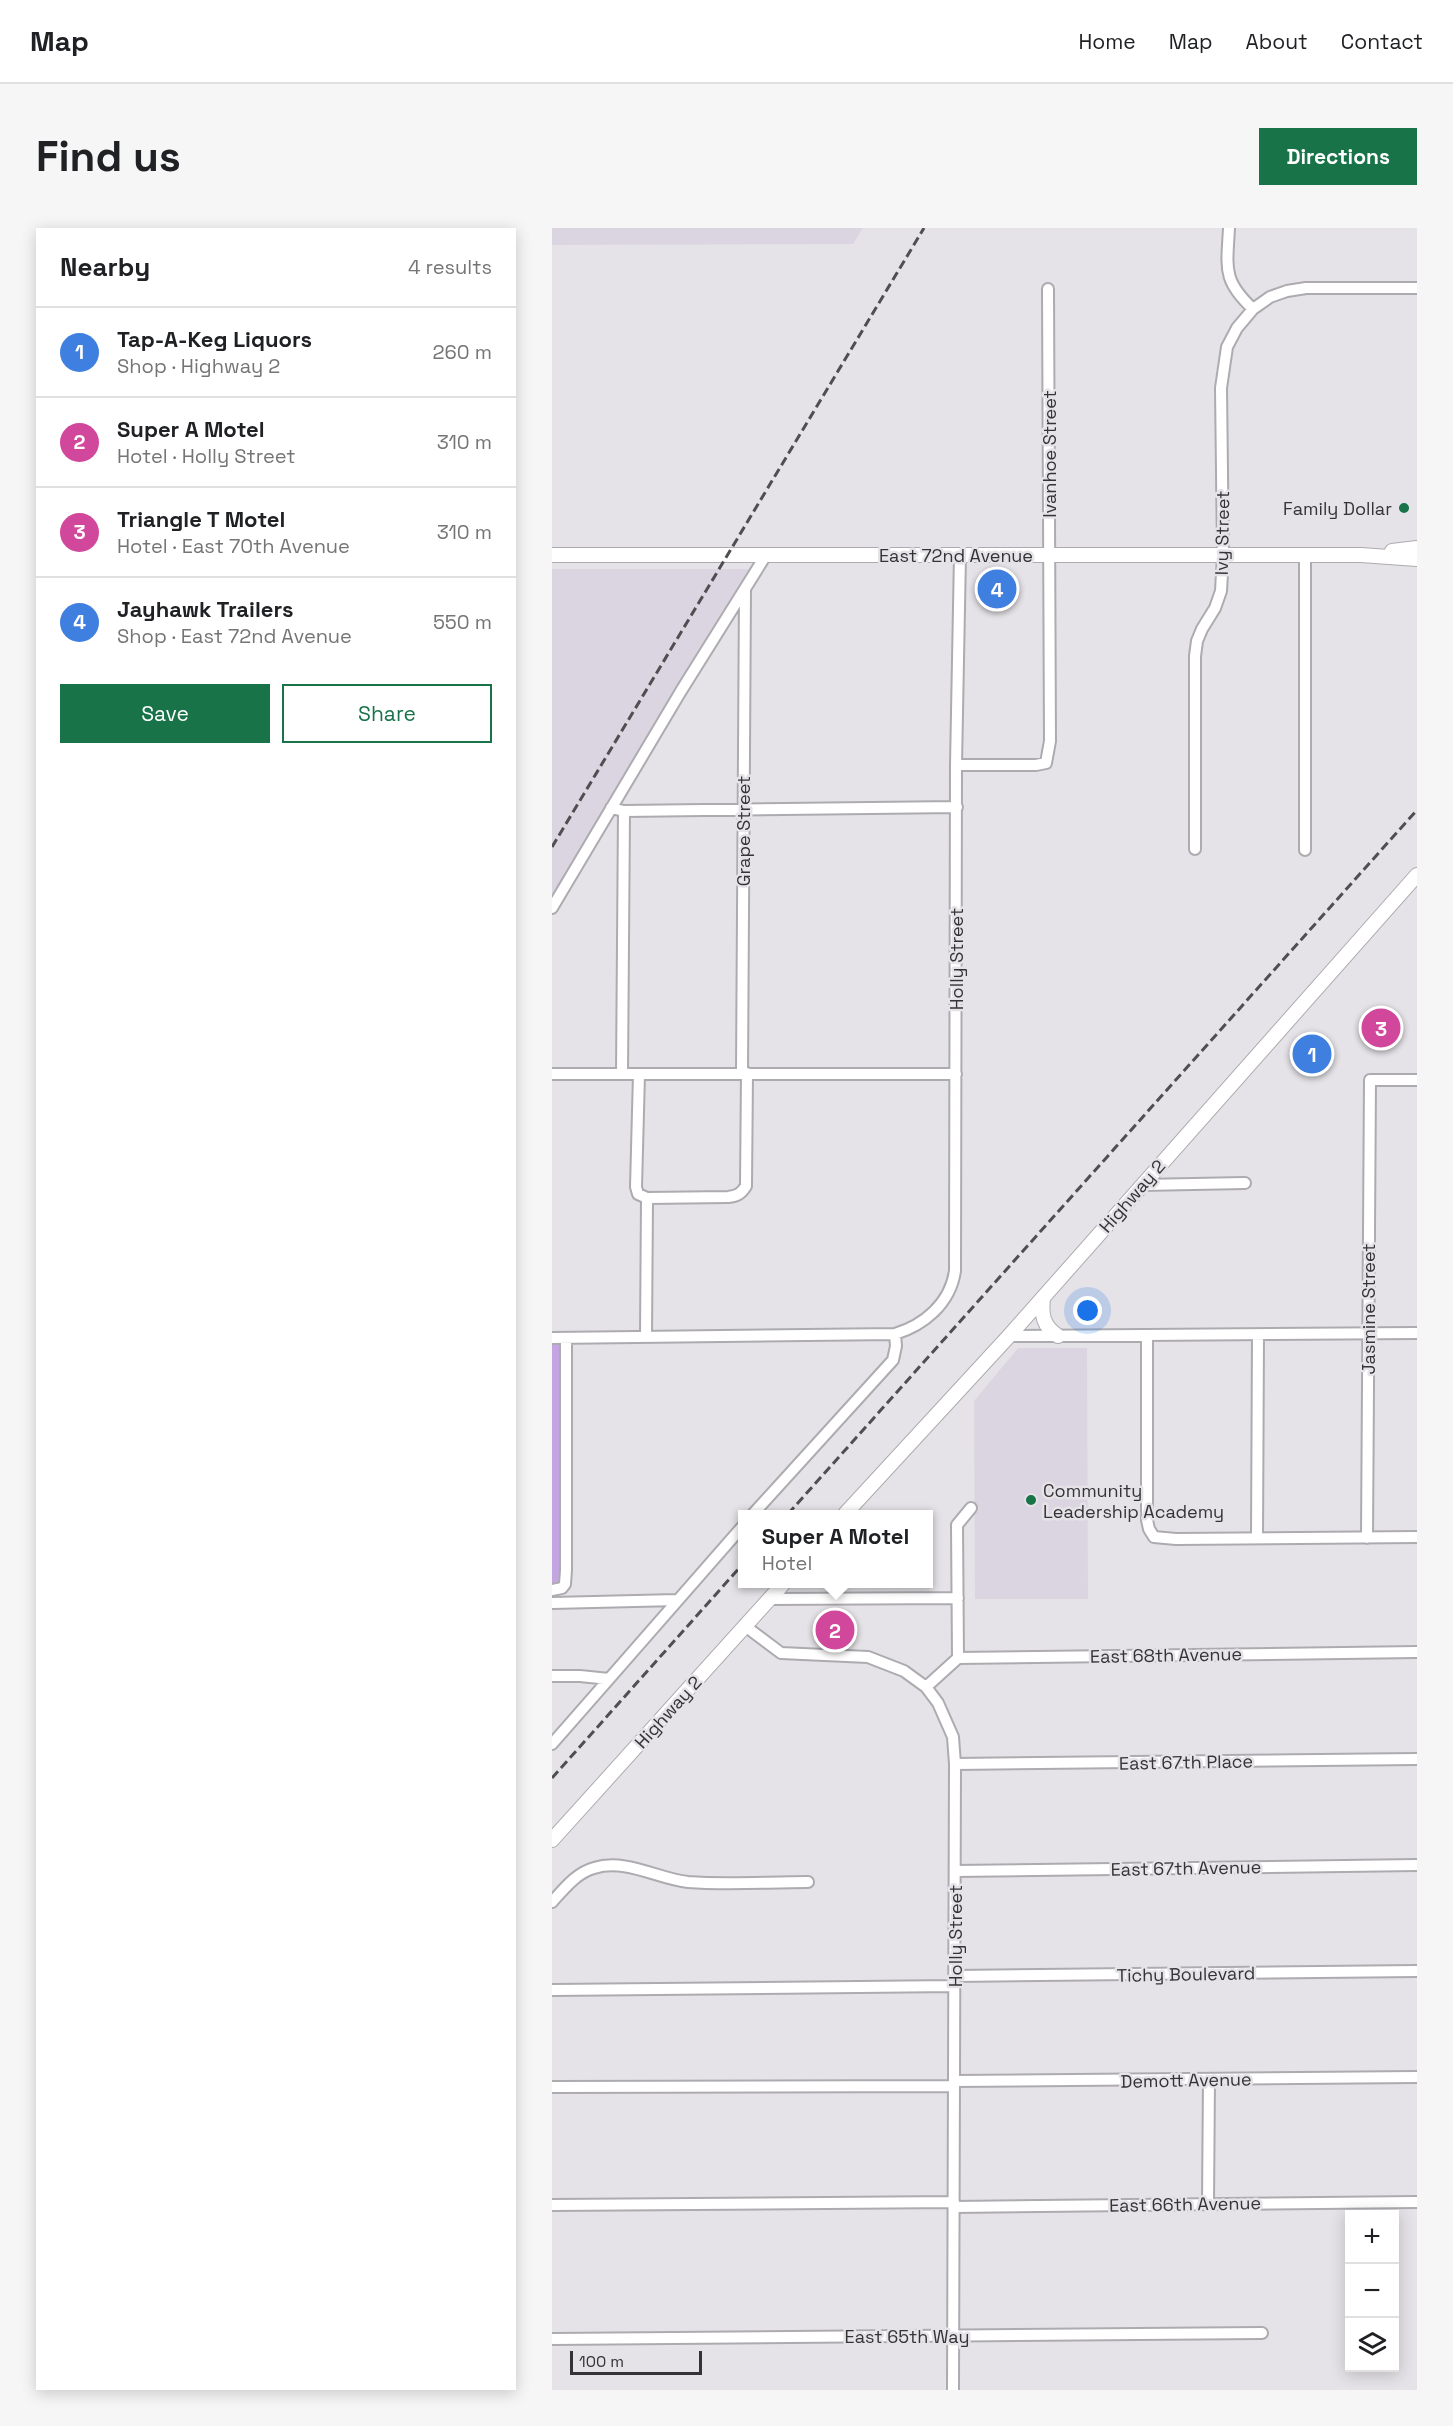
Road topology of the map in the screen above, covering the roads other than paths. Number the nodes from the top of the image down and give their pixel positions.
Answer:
1 (1229, 228) edge
2 (1417, 288) edge
3 (1048, 289) dead end
4 (1253, 309) junction
5 (1417, 548) edge
6 (552, 555) edge
7 (766, 555) junction
8 (960, 555) junction
9 (1049, 555) junction
10 (1223, 555) junction
11 (1305, 555) junction
12 (1361, 555) junction
13 (1417, 560) edge
14 (745, 590) junction
15 (956, 765) junction
16 (957, 807) junction
17 (611, 808) junction
18 (743, 810) junction
19 (624, 811) junction
20 (1195, 849) dead end
21 (1305, 850) dead end
22 (1417, 875) edge
23 (552, 908) edge
24 (744, 1073) junction
25 (552, 1074) edge
26 (622, 1074) junction
27 (639, 1074) junction
28 (956, 1074) junction
29 (1417, 1080) edge
30 (1245, 1183) dead end
31 (1142, 1185) junction
32 (647, 1198) junction
33 (1042, 1298) junction
34 (1417, 1333) edge
35 (895, 1334) junction
36 (1367, 1334) junction
37 (1258, 1335) junction
38 (1009, 1336) junction
39 (1058, 1336) junction
40 (1147, 1336) junction
41 (552, 1338) edge
42 (566, 1338) junction
43 (646, 1338) junction
44 (971, 1508) dead end
45 (758, 1510) edge
46 (850, 1510) edge
47 (738, 1531) edge
48 (1417, 1537) edge
49 (1257, 1538) junction
50 (1367, 1538) junction
51 (779, 1588) edge
52 (552, 1590) edge
53 (958, 1598) junction
54 (769, 1599) junction
55 (677, 1600) junction
56 (552, 1603) edge
57 (745, 1626) junction
58 (1417, 1652) edge
59 (958, 1658) junction
60 (552, 1676) edge
61 (609, 1678) junction
62 (926, 1687) junction
63 (554, 1739) edge
64 (1417, 1759) edge
65 (955, 1764) junction
66 (552, 1840) edge
67 (1417, 1865) edge
68 (955, 1871) junction
69 (808, 1882) dead end
70 (552, 1902) edge
71 (1417, 1971) edge
72 (954, 1981) junction
73 (552, 1990) edge
74 (1417, 2077) edge
75 (1209, 2079) junction
76 (954, 2084) junction
77 (552, 2087) edge
78 (1417, 2202) edge
79 (954, 2204) junction
80 (1208, 2204) junction
81 (552, 2205) edge
82 (1262, 2333) dead end
83 (953, 2336) junction
84 (552, 2339) edge
85 (953, 2390) edge

1 - 4 street
2 - 4 street
3 - 9 street, Ivanhoe Street
4 - 10 street, Ivy Street
5 - 12 main road, East 72nd Avenue
6 - 7 main road, East 72nd Avenue
7 - 8 main road, East 72nd Avenue
7 - 14 street
8 - 9 main road, East 72nd Avenue
8 - 15 street, Holly Street
9 - 10 main road, East 72nd Avenue
9 - 15 street, Ivanhoe Street
10 - 11 main road, East 72nd Avenue
10 - 20 street, Ivy Street
11 - 12 main road, East 72nd Avenue
11 - 21 street
12 - 13 main road, East 72nd Avenue
14 - 17 street
14 - 18 street, Grape Street
15 - 16 street, Holly Street
16 - 18 street
16 - 28 street, Holly Street
17 - 19 street
17 - 23 street
18 - 19 street
18 - 24 street, Grape Street
19 - 26 street
22 - 31 main road, Highway 2
24 - 27 street
24 - 28 street
24 - 32 street, Grape Street
25 - 26 street
26 - 27 street
27 - 32 street
28 - 35 street, Holly Street
29 - 36 street, Jasmine Street
30 - 31 street
31 - 33 main road, Highway 2
32 - 43 street
33 - 38 main road, Highway 2
33 - 39 main road
34 - 36 street
35 - 43 street
35 - 45 street
36 - 37 street
36 - 50 street, Jasmine Street
37 - 40 street
37 - 49 street
38 - 39 street
38 - 46 main road, Highway 2
39 - 40 street
40 - 49 street
41 - 42 street
42 - 43 street
42 - 52 street
44 - 53 street
47 - 55 street
48 - 50 street
49 - 50 street
51 - 54 main road, Highway 2
53 - 54 street
53 - 59 street
54 - 57 main road, Highway 2
55 - 56 street
55 - 61 street
57 - 62 street, Holly Street
57 - 66 main road, Highway 2
58 - 59 street, East 68th Avenue
59 - 62 street
60 - 61 street
61 - 63 street
62 - 65 street, Holly Street
64 - 65 street, East 67th Place
65 - 68 street, Holly Street
67 - 68 street, East 67th Avenue
68 - 72 street, Holly Street
69 - 70 street
71 - 72 street, Tichy Boulevard
72 - 73 street
72 - 76 street, Holly Street
74 - 75 street, Demott Avenue
75 - 76 street, Demott Avenue
75 - 80 street
76 - 77 street
76 - 79 street, Holly Street
78 - 80 street, East 66th Avenue
79 - 80 street, East 66th Avenue
79 - 81 street, East 66th Avenue
79 - 83 street, Holly Street
82 - 83 street, East 65th Way
83 - 84 street, East 65th Way
83 - 85 street, Holly Street

